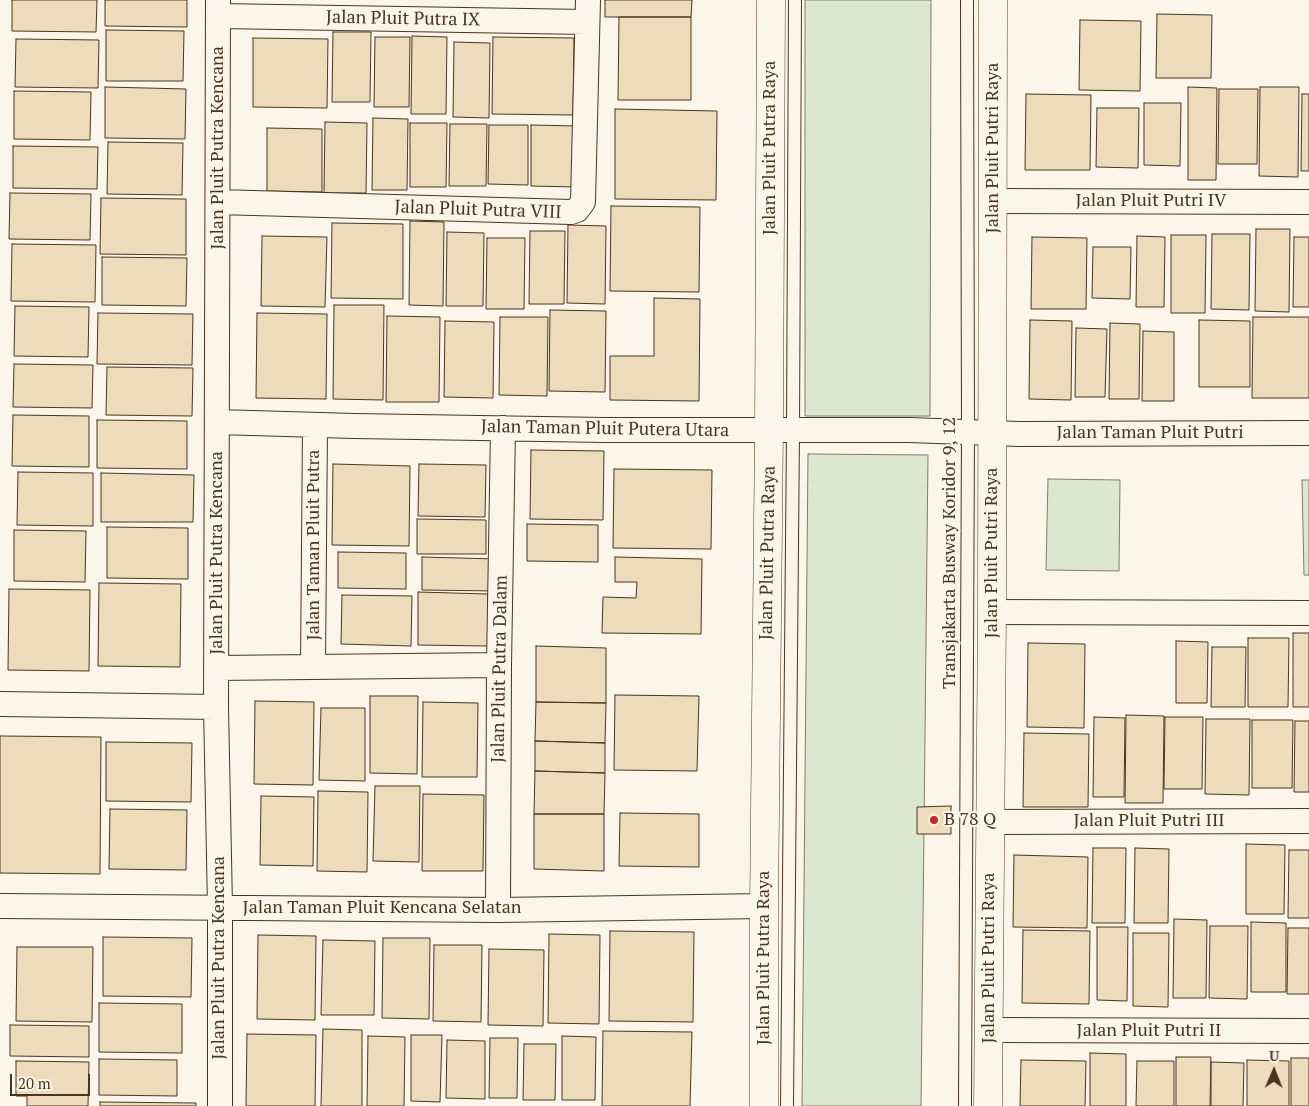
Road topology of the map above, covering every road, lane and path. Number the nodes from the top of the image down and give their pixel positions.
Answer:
1 (771, 0) edge
2 (795, 0) edge
3 (967, 0) edge
4 (993, 0) edge
5 (218, 8) edge
6 (588, 11) edge
7 (993, 201) junction
8 (218, 202) junction
9 (1309, 202) edge
10 (218, 422) junction
11 (315, 425) junction
12 (503, 428) junction
13 (781, 430) junction
14 (980, 432) junction
15 (1309, 433) edge
16 (992, 612) junction
17 (1309, 613) edge
18 (499, 665) junction
19 (313, 666) junction
20 (217, 668) junction
21 (0, 704) edge
22 (216, 707) junction
23 (1309, 821) edge
24 (989, 822) junction
25 (0, 906) edge
26 (764, 906) junction
27 (220, 908) junction
28 (498, 910) junction
29 (989, 1030) junction
30 (1309, 1031) edge
31 (220, 1106) edge
32 (764, 1106) edge
33 (787, 1106) edge
34 (965, 1106) edge
35 (988, 1106) edge

1 - 13 street, Jalan Pluit Putra Raya
2 - 13 lane
3 - 14 lane, Transjakarta Busway Koridor 9, 12
4 - 7 street, Jalan Pluit Putri Raya
5 - 6 street, Jalan Pluit Putra IX
5 - 8 street, Jalan Pluit Putra Kencana
6 - 8 street, Jalan Pluit Putra VIII
7 - 9 street, Jalan Pluit Putri IV
7 - 14 street, Jalan Pluit Putri Raya
8 - 10 street, Jalan Pluit Putra Kencana
10 - 11 street, Jalan Taman Pluit Putera Utara
10 - 20 street, Jalan Pluit Putra Kencana
11 - 12 street, Jalan Taman Pluit Putera Utara
11 - 19 street, Jalan Taman Pluit Putra
12 - 13 street, Jalan Taman Pluit Putera Utara
12 - 18 street, Jalan Pluit Putra Dalam
13 - 14 street, Jalan Taman Pluit Putera Utara
13 - 26 street, Jalan Pluit Putra Raya
13 - 33 lane
14 - 15 street, Jalan Taman Pluit Putri
14 - 16 street, Jalan Pluit Putri Raya
14 - 34 lane, Transjakarta Busway Koridor 9, 12
16 - 17 street
16 - 24 street, Jalan Pluit Putri Raya
18 - 19 street
18 - 28 street, Jalan Pluit Putra Dalam
19 - 20 street
20 - 22 street, Jalan Pluit Putra Kencana
21 - 22 street
22 - 27 street, Jalan Pluit Putra Kencana
23 - 24 street, Jalan Pluit Putri III
24 - 29 street, Jalan Pluit Putri Raya
25 - 27 street, Jalan Taman Pluit Kencana Selatan
26 - 28 street, Jalan Taman Pluit Kencana Selatan
26 - 32 street, Jalan Pluit Putra Raya
27 - 28 street, Jalan Taman Pluit Kencana Selatan
27 - 31 street, Jalan Pluit Putra Kencana
29 - 30 street, Jalan Pluit Putri II
29 - 35 street, Jalan Pluit Putri Raya

